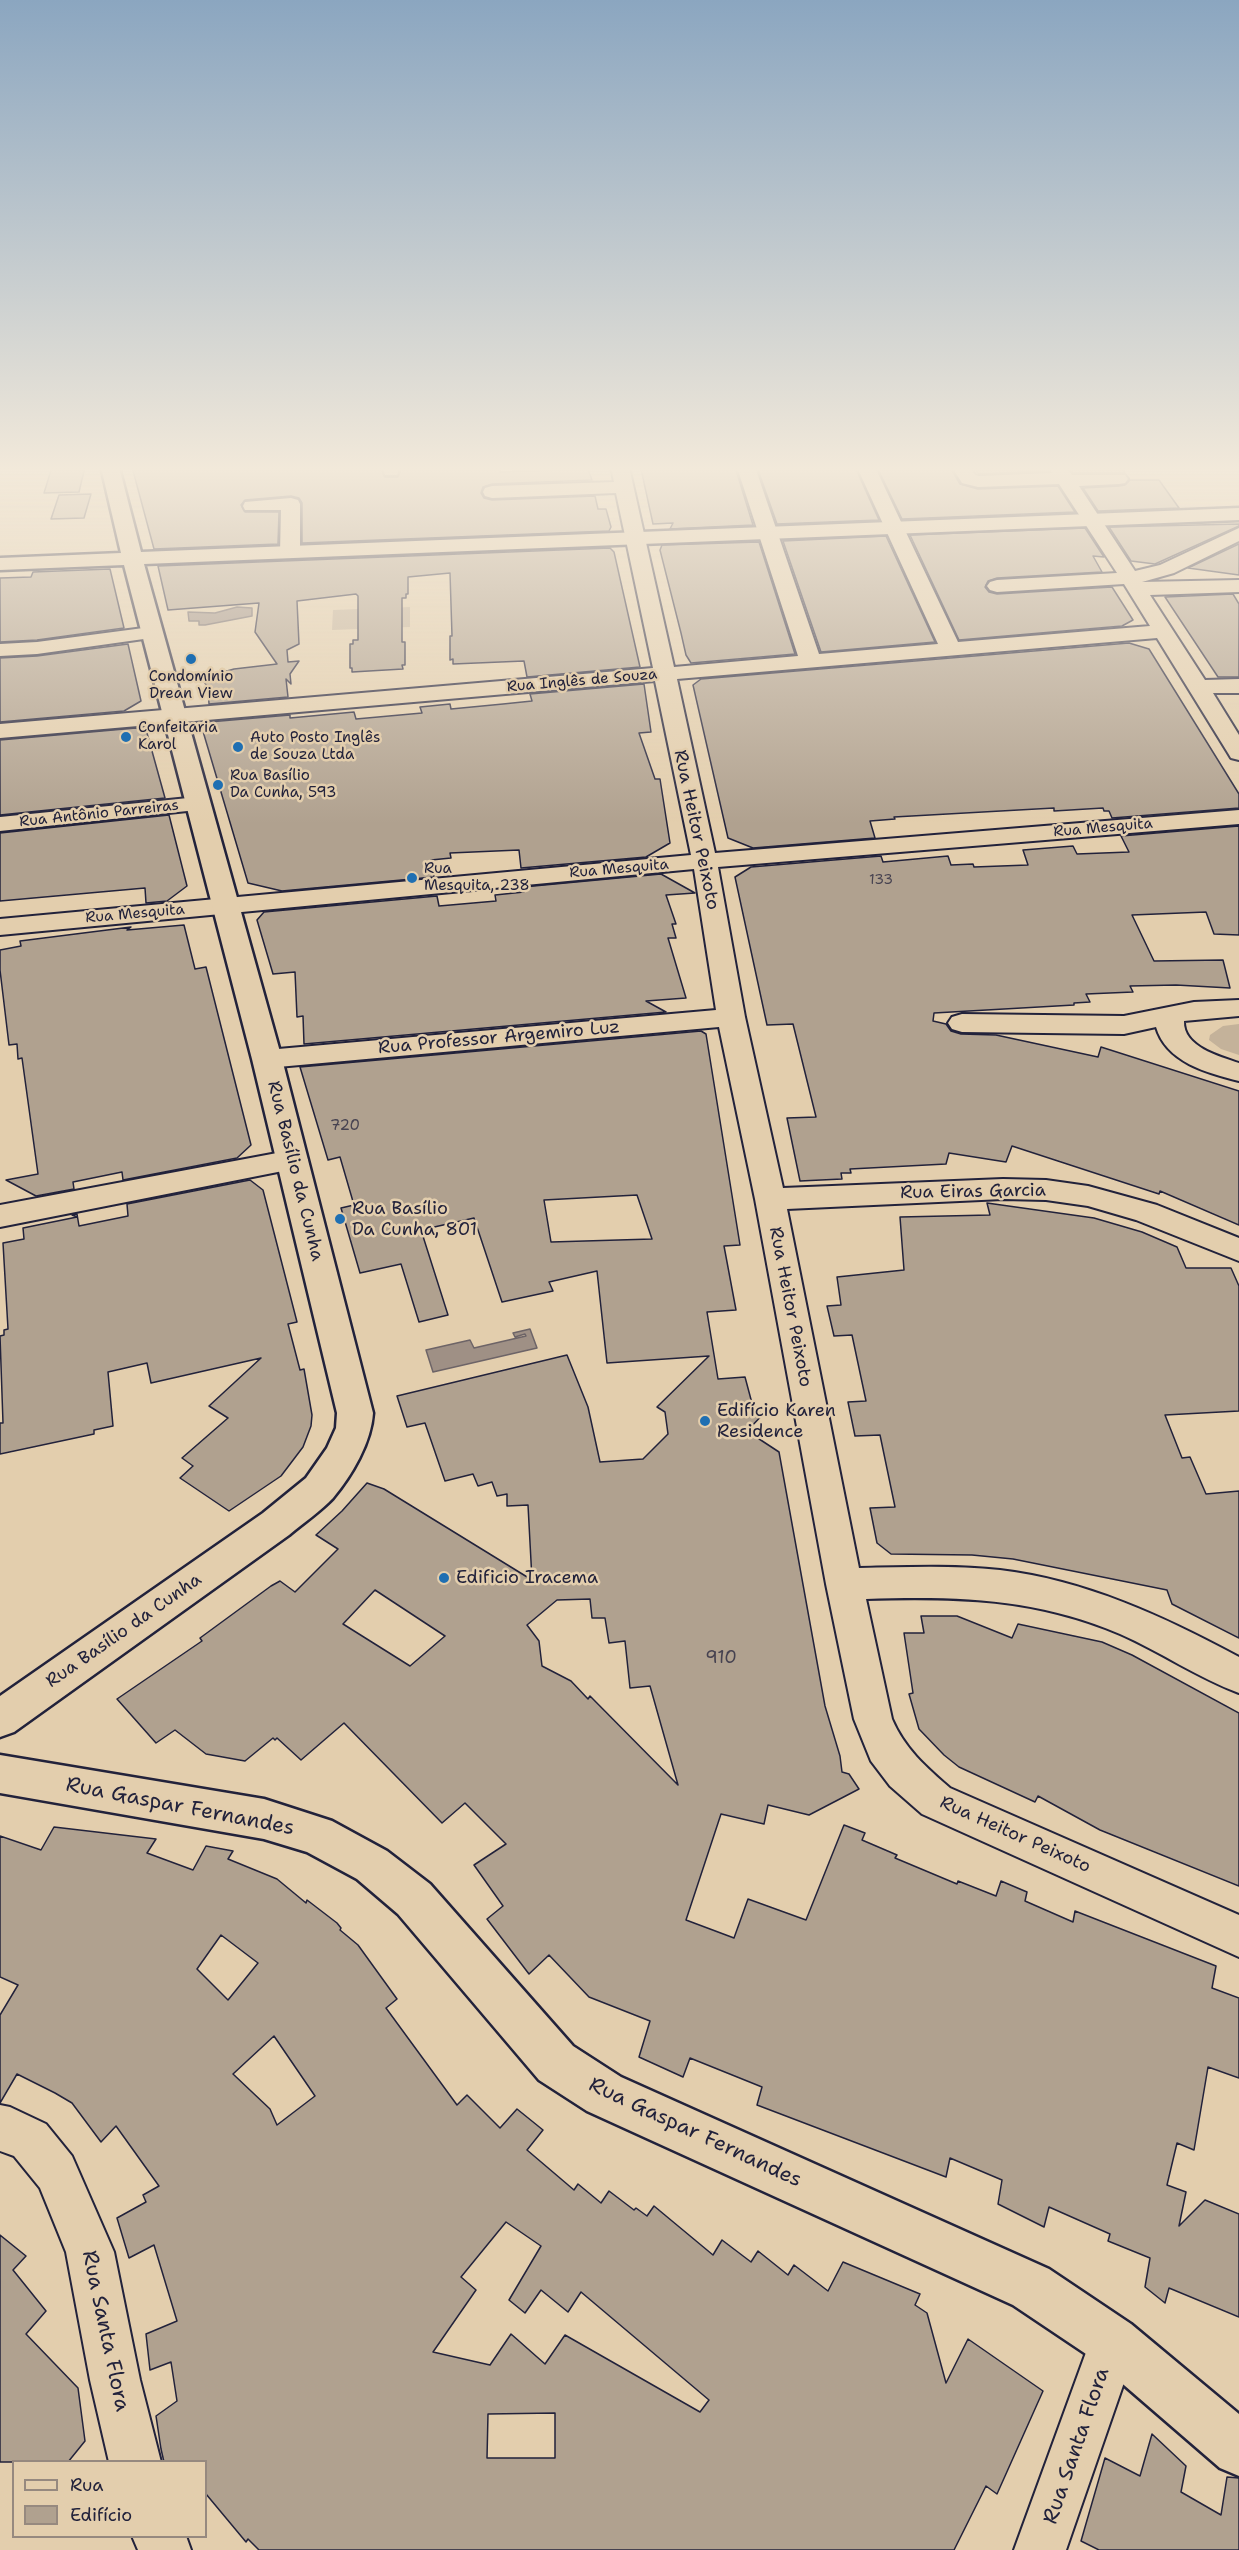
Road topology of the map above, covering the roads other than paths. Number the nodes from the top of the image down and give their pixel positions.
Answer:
1 (140, 586) edge
2 (646, 586) edge
3 (786, 586) edge
4 (921, 586) edge
5 (1134, 586) edge
6 (1163, 632) junction
7 (151, 633) junction
8 (951, 649) junction
9 (0, 650) edge
10 (811, 662) junction
11 (663, 674) junction
12 (1239, 686) edge
13 (1200, 687) junction
14 (175, 716) junction
15 (0, 731) edge
16 (1239, 753) edge
17 (198, 804) junction
18 (1239, 817) edge
19 (0, 824) edge
20 (705, 861) junction
21 (225, 906) junction
22 (0, 927) edge
23 (1239, 1008) edge
24 (1170, 1016) junction
25 (731, 1017) junction
26 (962, 1023) dead end
27 (267, 1059) junction
28 (1239, 1072) edge
29 (293, 1160) junction
30 (770, 1199) junction
31 (0, 1212) edge
32 (1239, 1250) edge
33 (844, 1584) junction
34 (1239, 1676) edge
35 (0, 1719) edge
36 (0, 1774) edge
37 (1239, 1936) edge
38 (3, 2134) edge
39 (1113, 2342) junction
40 (1239, 2449) edge
41 (135, 2460) edge
42 (1040, 2550) edge

1 - 7 street, Rua Basílio da Cunha
2 - 11 street, Rua Heitor Peixoto
3 - 10 street
4 - 8 street
5 - 6 street
6 - 8 street, Rua Inglês de Souza
6 - 13 street
7 - 9 street
7 - 14 street, Rua Basílio da Cunha
8 - 10 street, Rua Inglês de Souza
10 - 11 street, Rua Inglês de Souza
11 - 14 street, Rua Inglês de Souza
11 - 20 street, Rua Heitor Peixoto
12 - 13 street
13 - 16 street
14 - 15 street, Rua Inglês de Souza
14 - 17 street, Rua Basílio da Cunha
17 - 19 street, Rua Antônio Parreiras
17 - 21 street, Rua Basílio da Cunha
18 - 20 street, Rua Mesquita
20 - 21 street, Rua Mesquita
20 - 25 street, Rua Heitor Peixoto
21 - 22 street, Rua Mesquita
21 - 27 street, Rua Basílio da Cunha
23 - 24 street
24 - 26 street
24 - 28 street
25 - 27 street, Rua Professor Argemiro Luz
25 - 30 street, Rua Heitor Peixoto
27 - 29 street, Rua Basílio da Cunha
29 - 31 street
29 - 35 street, Rua Basílio da Cunha
30 - 32 street, Rua Eiras Garcia
30 - 33 street, Rua Heitor Peixoto
33 - 34 street
33 - 37 street, Rua Heitor Peixoto
36 - 39 street, Rua Gaspar Fernandes
38 - 41 street, Rua Santa Flora
39 - 40 street, Rua Gaspar Fernandes
39 - 42 street, Rua Santa Flora

